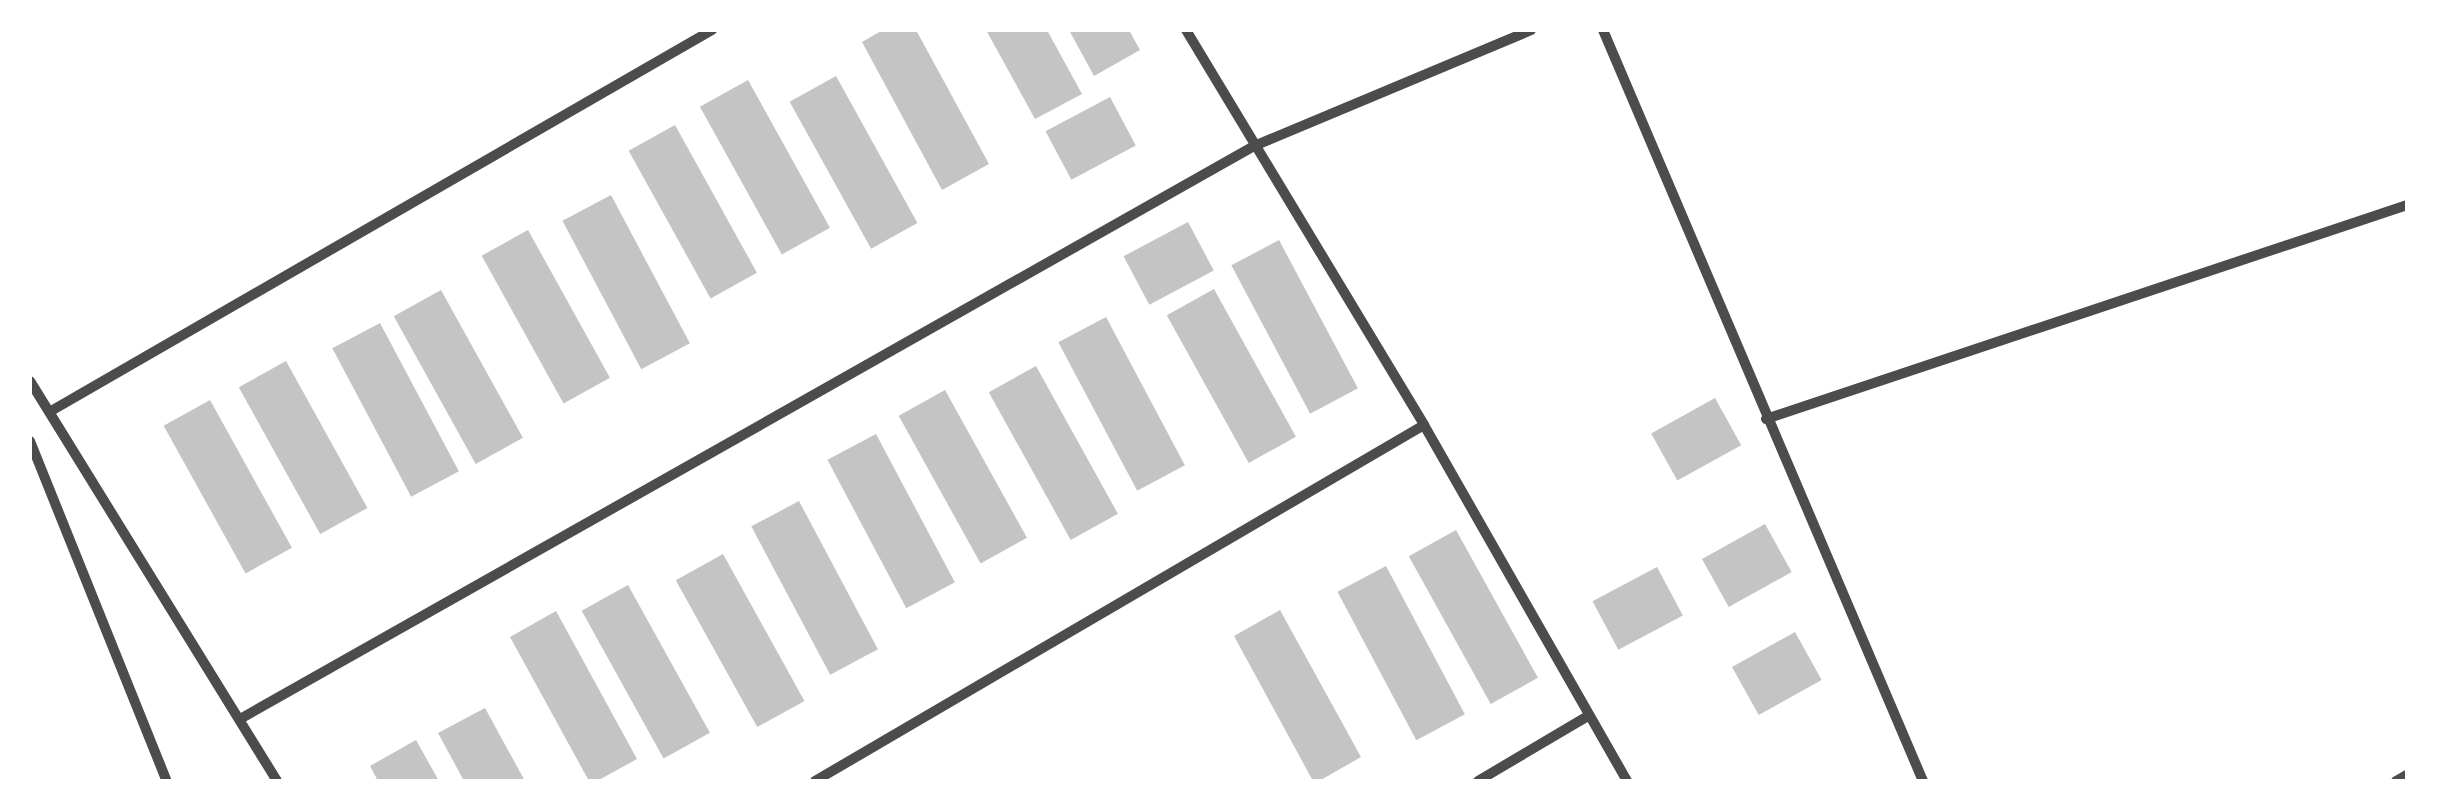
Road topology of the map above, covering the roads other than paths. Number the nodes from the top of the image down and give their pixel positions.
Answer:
1 (712, 30) edge
2 (1186, 30) edge
3 (1531, 30) edge
4 (1603, 30) edge
5 (1254, 146) junction
6 (2407, 205) edge
7 (30, 381) edge
8 (51, 411) junction
9 (1766, 419) junction
10 (1424, 425) junction
11 (30, 441) edge
12 (1588, 716) junction
13 (240, 719) junction
14 (2407, 775) edge
15 (167, 781) edge
16 (277, 781) edge
17 (816, 781) edge
18 (1478, 781) edge
19 (1627, 781) edge
20 (1923, 781) edge
21 (2396, 781) edge

1 - 8 street
2 - 5 street
3 - 5 street
4 - 9 street
5 - 10 street
5 - 13 street
6 - 9 street
7 - 8 street
8 - 13 street
9 - 20 street
10 - 12 street
10 - 17 street
11 - 15 street
12 - 18 street
12 - 19 street
13 - 16 street
14 - 21 street

